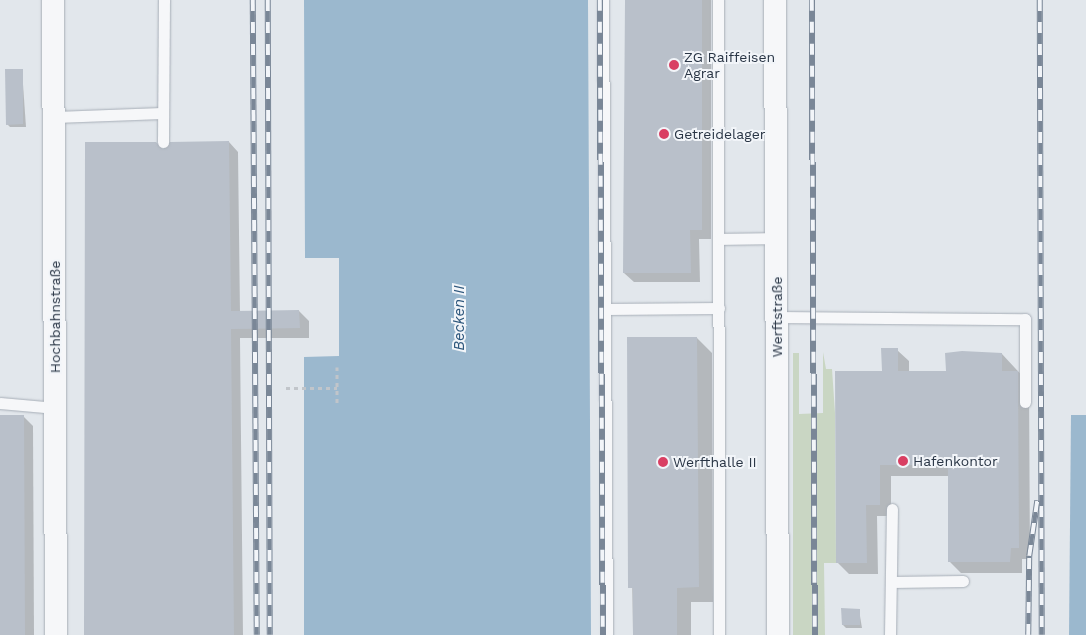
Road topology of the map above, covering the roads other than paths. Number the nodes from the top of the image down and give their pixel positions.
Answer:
1 (53, 0) edge
2 (164, 0) edge
3 (603, 0) edge
4 (718, 0) edge
5 (775, 0) edge
6 (163, 113) junction
7 (54, 117) junction
8 (163, 142) dead end
9 (777, 238) junction
10 (720, 239) junction
11 (720, 308) junction
12 (606, 309) junction
13 (777, 317) junction
14 (0, 402) edge
15 (1025, 402) dead end
16 (56, 408) junction
17 (892, 508) dead end
18 (963, 581) dead end
19 (891, 582) junction
20 (56, 635) edge
21 (607, 635) edge
22 (719, 635) edge
23 (778, 635) edge
24 (890, 635) edge

1 - 7 street, Hochbahnstraße
2 - 6 lane
3 - 12 lane
4 - 10 lane
5 - 9 street, Werftstraße
6 - 7 lane
6 - 8 lane
7 - 16 street, Hochbahnstraße
9 - 10 lane
9 - 13 street, Werftstraße
10 - 11 lane
11 - 12 lane
11 - 22 lane
12 - 21 lane
13 - 15 lane
13 - 23 street, Werftstraße
14 - 16 lane
16 - 20 street, Hochbahnstraße
17 - 19 lane
18 - 19 lane
19 - 24 lane

